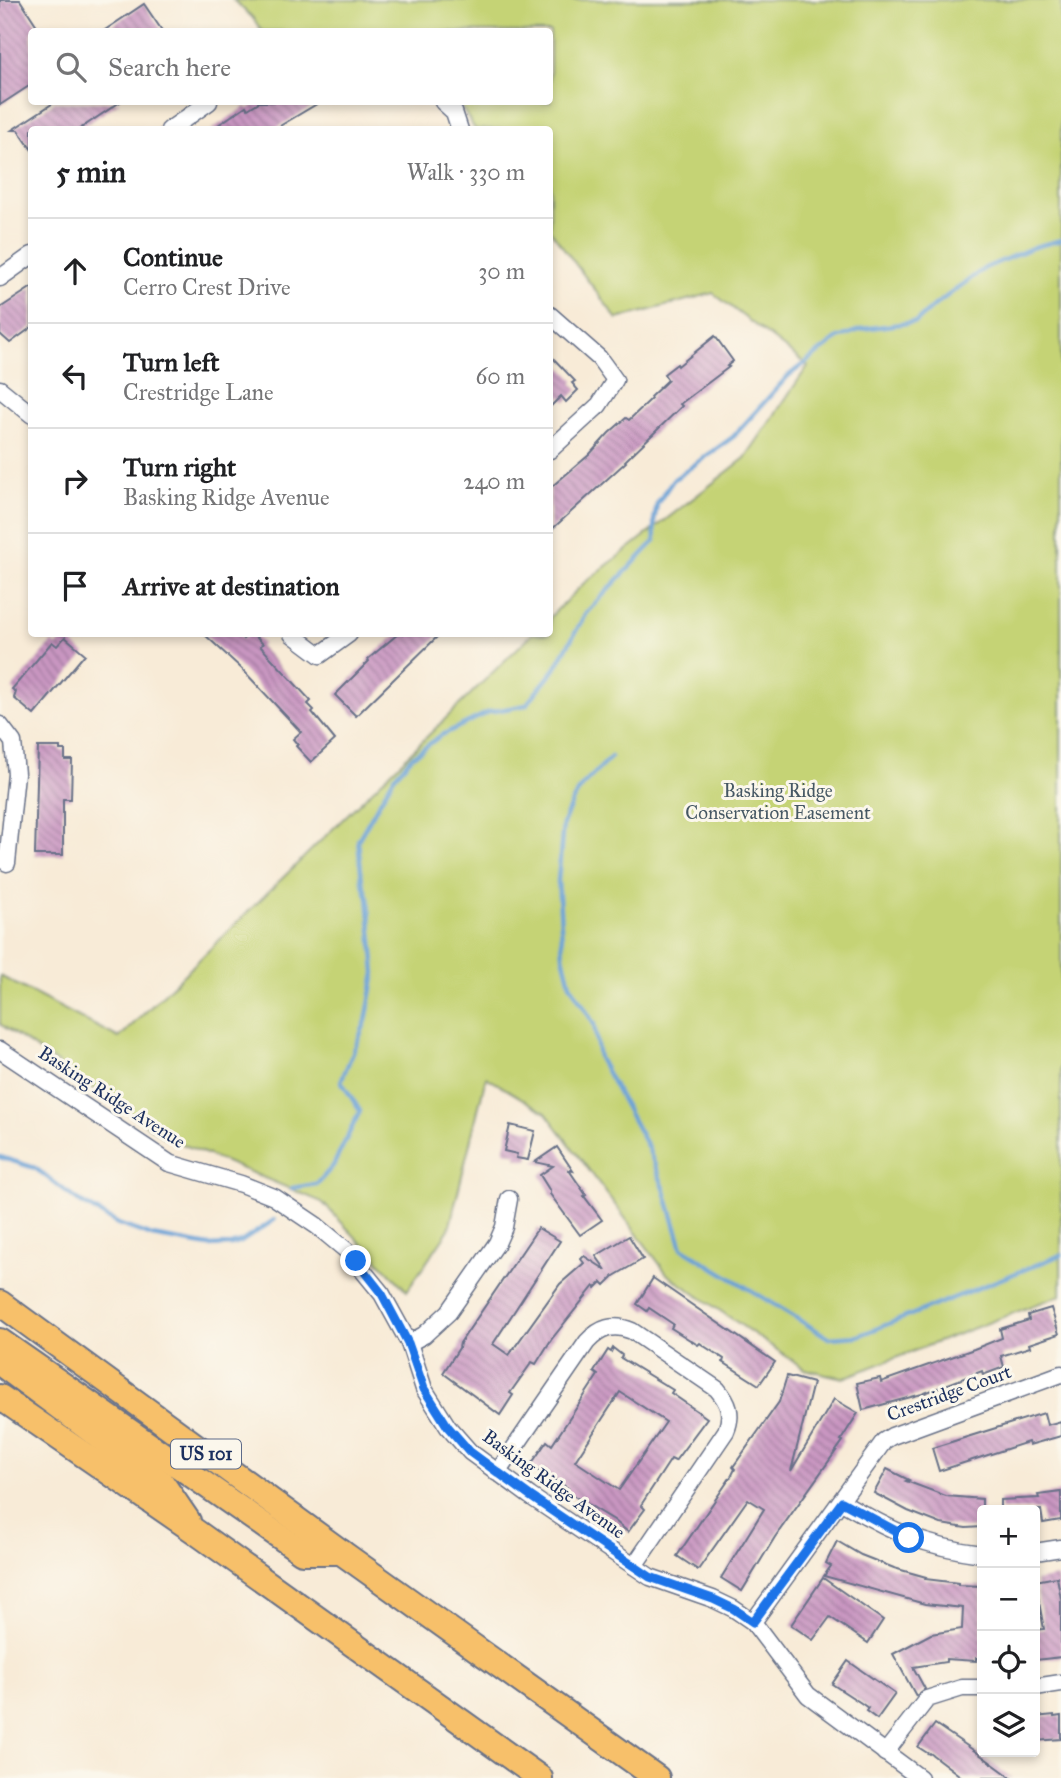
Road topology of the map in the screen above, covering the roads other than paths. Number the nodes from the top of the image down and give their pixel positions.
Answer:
1 (205, 105) edge
2 (446, 105) edge
3 (175, 126) edge
4 (459, 126) edge
5 (28, 258) edge
6 (0, 278) edge
7 (553, 318) edge
8 (0, 389) edge
9 (28, 412) edge
10 (553, 447) edge
11 (296, 637) edge
12 (345, 637) edge
13 (0, 725) edge
14 (7, 863) dead end
15 (0, 1050) edge
16 (509, 1199) dead end
17 (0, 1303) edge
18 (0, 1341) edge
19 (408, 1343) junction
20 (0, 1363) edge
21 (1061, 1374) edge
22 (0, 1396) edge
23 (498, 1473) junction
24 (842, 1502) junction
25 (196, 1532) junction
26 (1061, 1548) edge
27 (1040, 1551) edge
28 (341, 1552) junction
29 (977, 1553) edge
30 (634, 1566) junction
31 (753, 1622) junction
32 (1061, 1684) edge
33 (1040, 1687) edge
34 (977, 1688) edge
35 (885, 1753) junction
36 (540, 1778) edge
37 (657, 1778) edge
38 (920, 1778) edge

1 - 3 street
2 - 4 street
5 - 6 street
7 - 10 street
8 - 9 street
11 - 12 street
13 - 14 street
15 - 19 street, Basking Ridge Avenue
16 - 19 street
17 - 28 highway, US 101
18 - 28 highway
19 - 23 street, Basking Ridge Avenue
20 - 25 highway
21 - 24 street, Crestridge Court
22 - 25 highway
23 - 30 street, Basking Ridge Avenue
23 - 30 street
24 - 29 street
24 - 31 street, Crestridge Court
25 - 36 highway
26 - 27 street
28 - 37 highway, US 101
30 - 31 street, Basking Ridge Avenue
31 - 35 street, Basking Ridge Avenue
32 - 33 street
34 - 35 street
35 - 38 street, Basking Ridge Avenue

